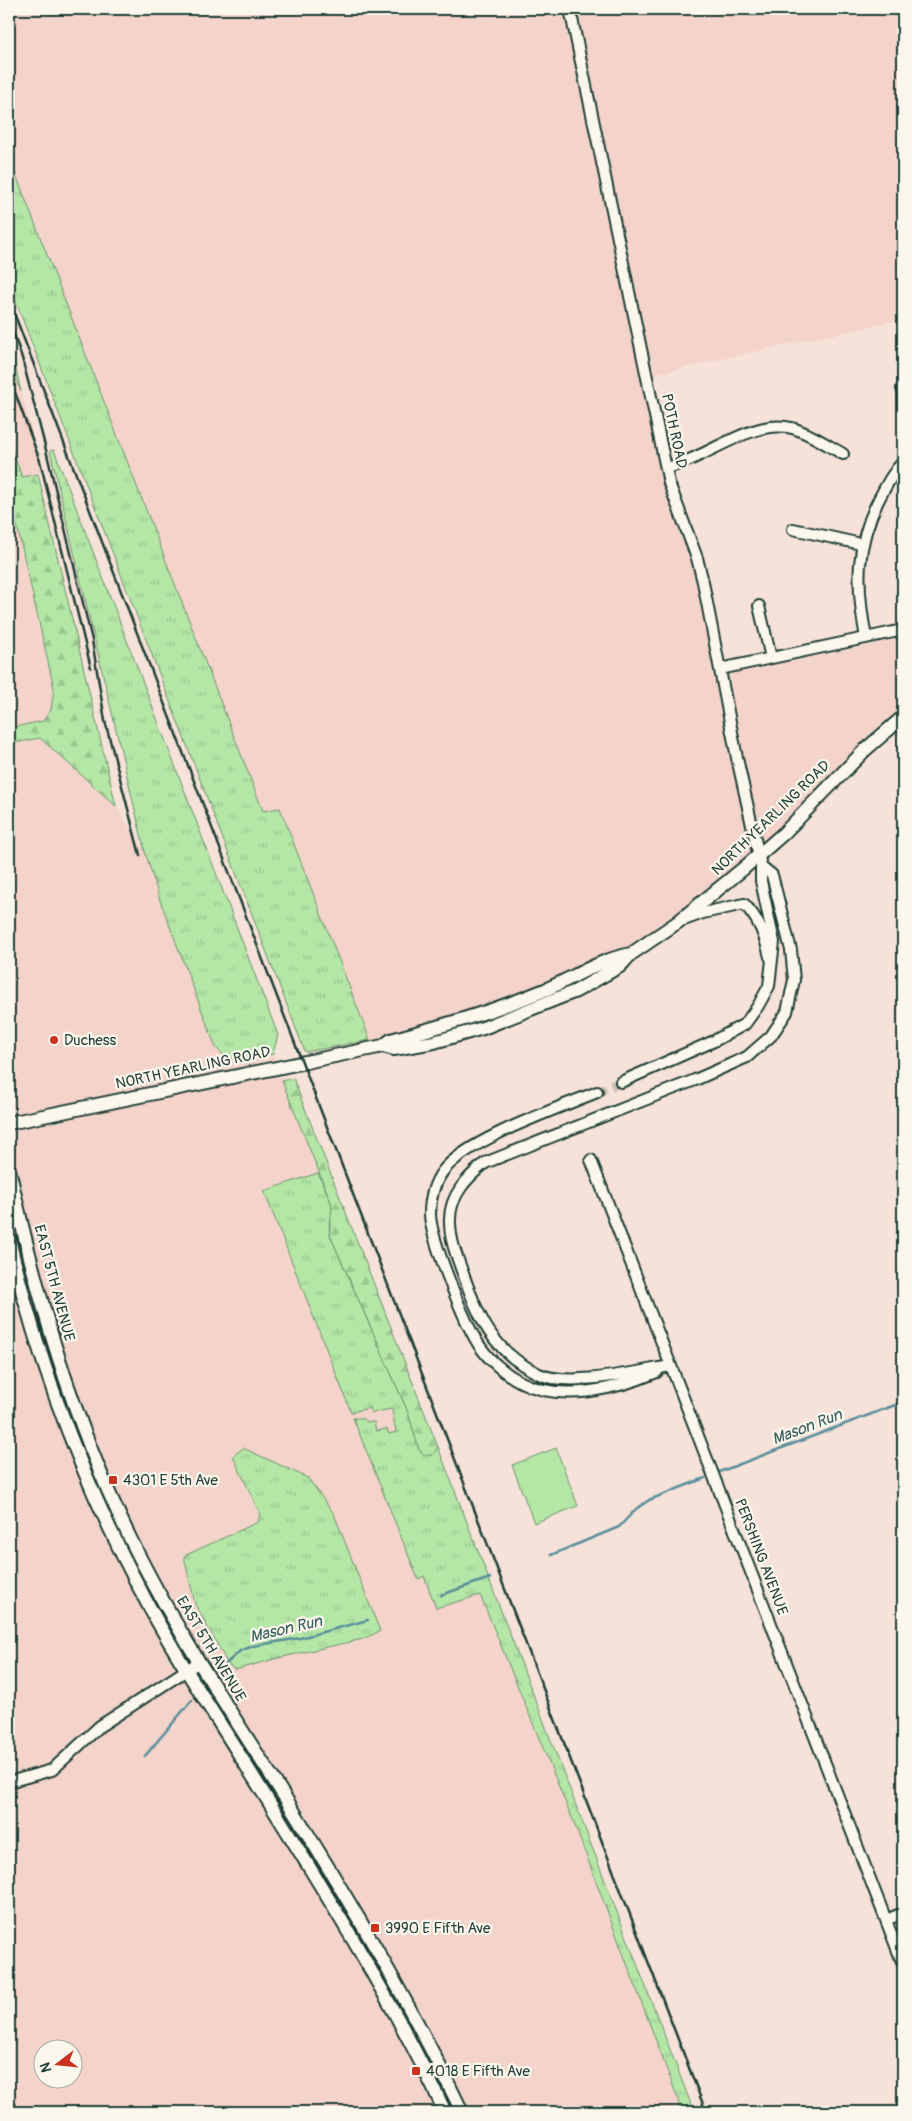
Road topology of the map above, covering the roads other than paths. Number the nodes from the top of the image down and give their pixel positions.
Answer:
1 (570, 9) edge
2 (843, 454) dead end
3 (903, 462) edge
4 (666, 468) junction
5 (793, 529) dead end
6 (861, 544) junction
7 (759, 606) dead end
8 (903, 630) edge
9 (866, 638) junction
10 (771, 658) junction
11 (720, 669) junction
12 (903, 717) edge
13 (760, 861) junction
14 (678, 922) junction
15 (772, 964) junction
16 (621, 1082) tunnel mouth
17 (597, 1092) tunnel mouth
18 (9, 1123) edge
19 (591, 1160) dead end
20 (9, 1169) edge
21 (9, 1239) edge
22 (671, 1366) junction
23 (199, 1662) junction
24 (187, 1670) junction
25 (9, 1782) edge
26 (903, 1913) edge
27 (886, 1920) junction
28 (903, 1964) edge
29 (445, 2112) edge
30 (462, 2112) edge

1 - 4 street, POTH ROAD
2 - 4 street
3 - 6 street
4 - 11 street, POTH ROAD
5 - 6 street
6 - 9 street
7 - 10 street
8 - 9 street
9 - 10 street
10 - 11 street
11 - 13 street, POTH ROAD
12 - 13 main road, NORTH YEARLING ROAD
13 - 14 main road, NORTH YEARLING ROAD
13 - 15 street, POTH ROAD
13 - 22 street
14 - 15 street
14 - 18 main road, NORTH YEARLING ROAD
15 - 16 street, POTH ROAD
17 - 22 street
19 - 22 street, PERSHING AVENUE
20 - 23 main road, EAST 5TH AVENUE
21 - 24 main road, EAST 5TH AVENUE
22 - 27 street, PERSHING AVENUE
23 - 24 street
23 - 30 main road, EAST 5TH AVENUE
24 - 25 street
24 - 29 main road, EAST 5TH AVENUE
26 - 27 street
27 - 28 street, PERSHING AVENUE

